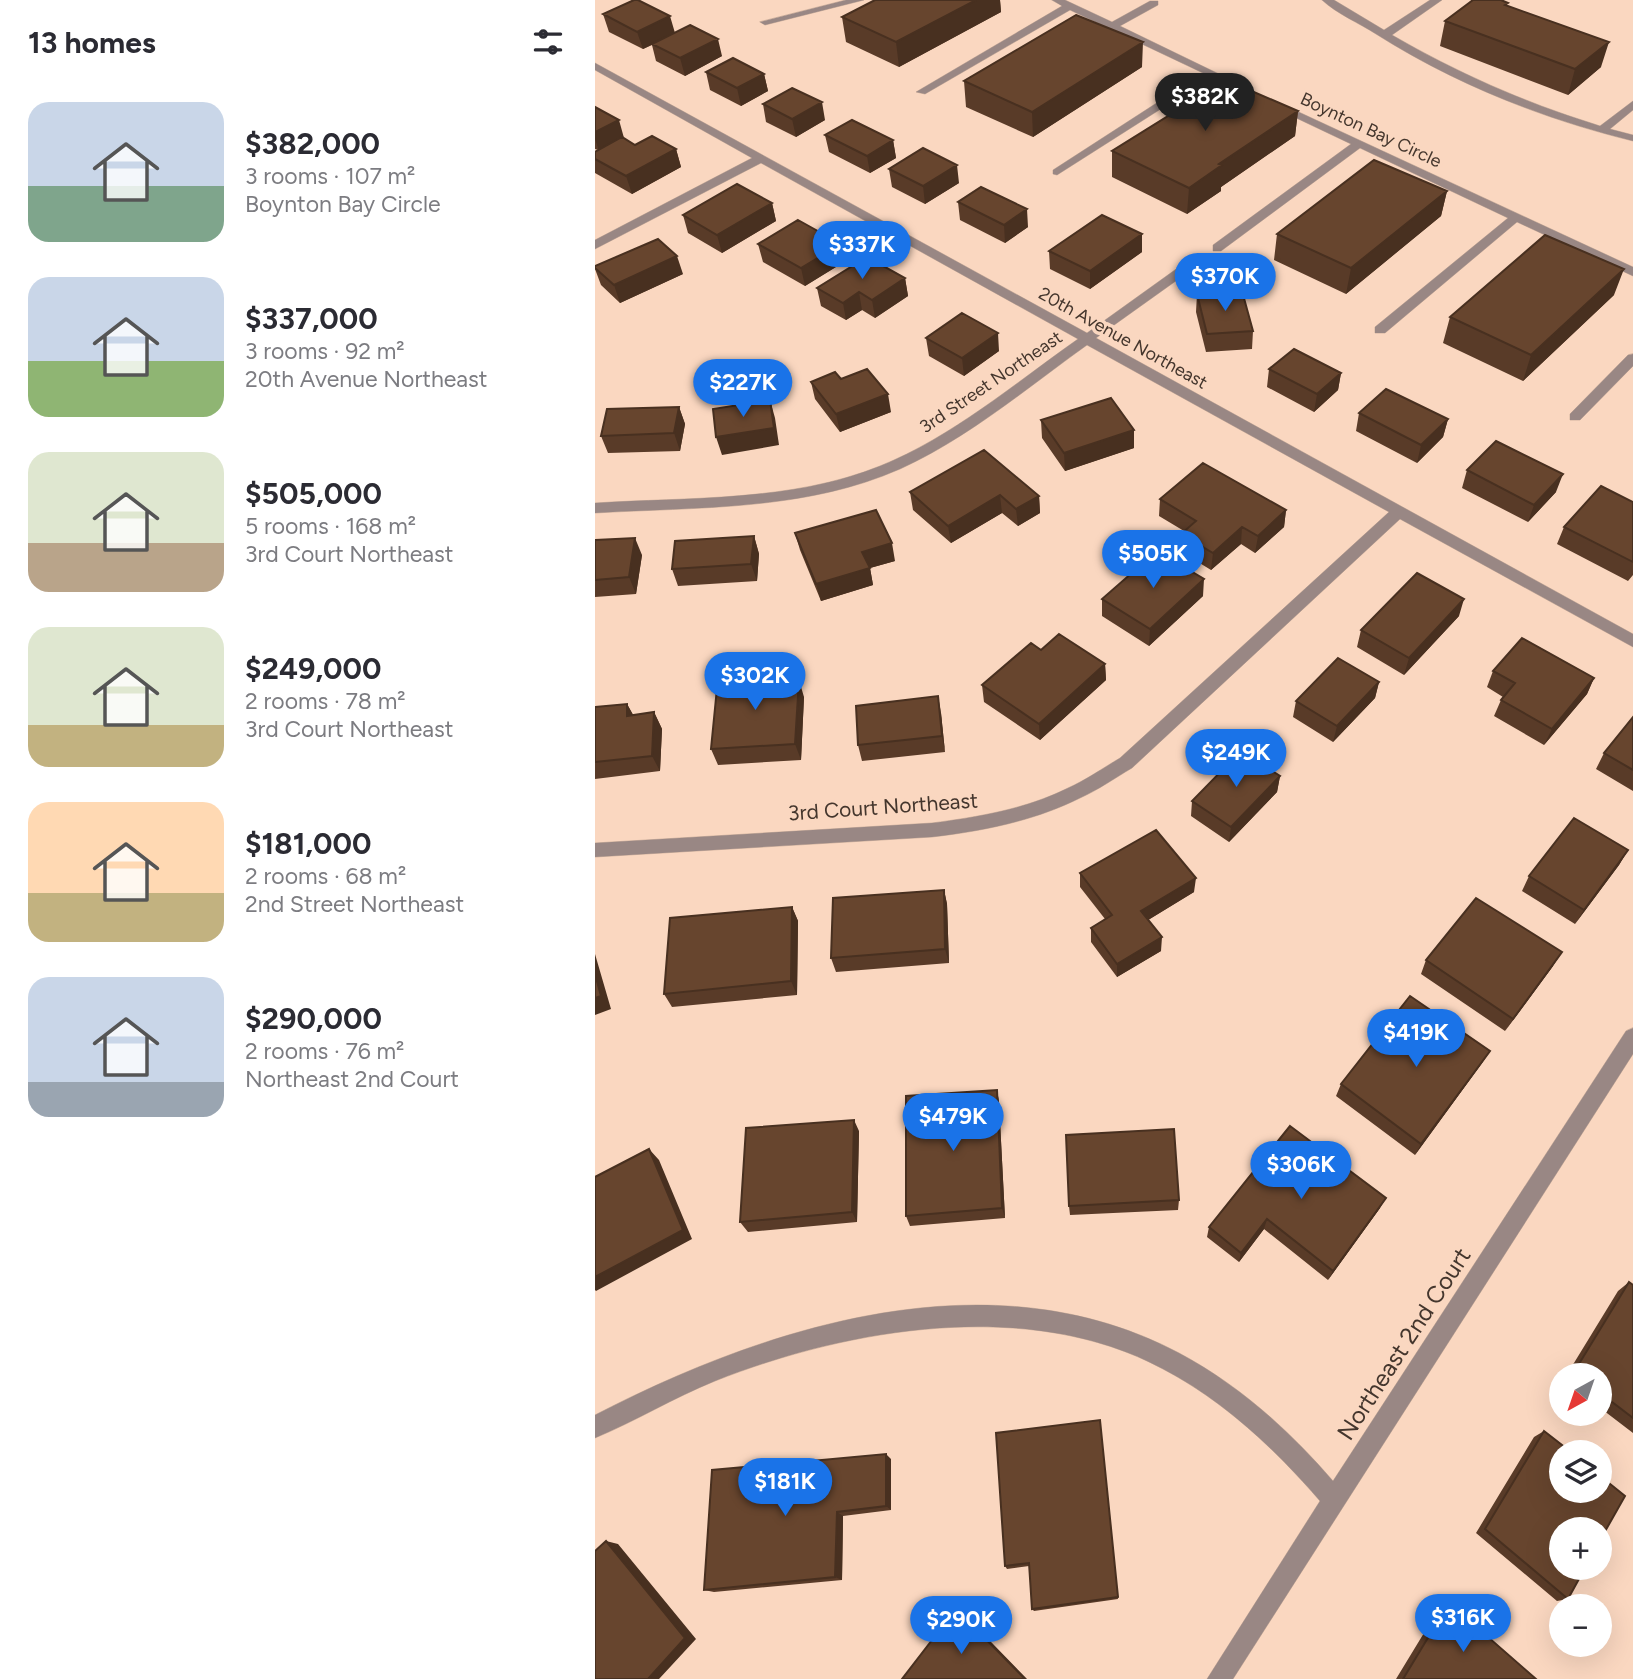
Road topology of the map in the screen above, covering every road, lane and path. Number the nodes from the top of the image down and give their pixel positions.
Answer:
1 (859, 0) edge
2 (1057, 0) edge
3 (1327, 0) edge
4 (1437, 0) edge
5 (1154, 3) dead end
6 (1070, 6) junction
7 (765, 22) dead end
8 (1112, 26) junction
9 (1384, 35) junction
10 (595, 66) edge
11 (1210, 73) junction
12 (921, 92) dead end
13 (1633, 104) edge
14 (1602, 130) junction
15 (1633, 138) edge
16 (1359, 143) junction
17 (761, 158) junction
18 (1057, 172) dead end
19 (1515, 218) junction
20 (595, 245) edge
21 (1217, 248) dead end
22 (1183, 271) dead end
23 (1633, 272) edge
24 (1380, 330) dead end
25 (1088, 339) junction
26 (1633, 358) edge
27 (1575, 417) dead end
28 (595, 508) edge
29 (1399, 511) junction
30 (1633, 641) edge
31 (595, 850) edge
32 (1633, 1037) edge
33 (595, 1427) edge
34 (1334, 1500) junction
35 (1219, 1679) edge

1 - 7 street
2 - 6 street, Boynton Bay Circle
3 - 9 street
4 - 9 street
5 - 8 street
6 - 8 street, Boynton Bay Circle
6 - 12 street
8 - 11 street, Boynton Bay Circle
9 - 14 street
10 - 17 street, 20th Avenue Northeast
11 - 16 street, Boynton Bay Circle
11 - 18 street
13 - 14 street
14 - 15 street
16 - 19 street, Boynton Bay Circle
16 - 21 street
17 - 20 street
17 - 25 street, 20th Avenue Northeast
19 - 23 street, Boynton Bay Circle
19 - 24 street
22 - 25 street, 3rd Street Northeast
25 - 28 street, 3rd Street Northeast
25 - 29 street, 20th Avenue Northeast
26 - 27 street
29 - 30 street, 20th Avenue Northeast
29 - 31 street, 3rd Court Northeast
32 - 34 street, Northeast 2nd Court
33 - 34 street
34 - 35 street, Northeast 2nd Court

